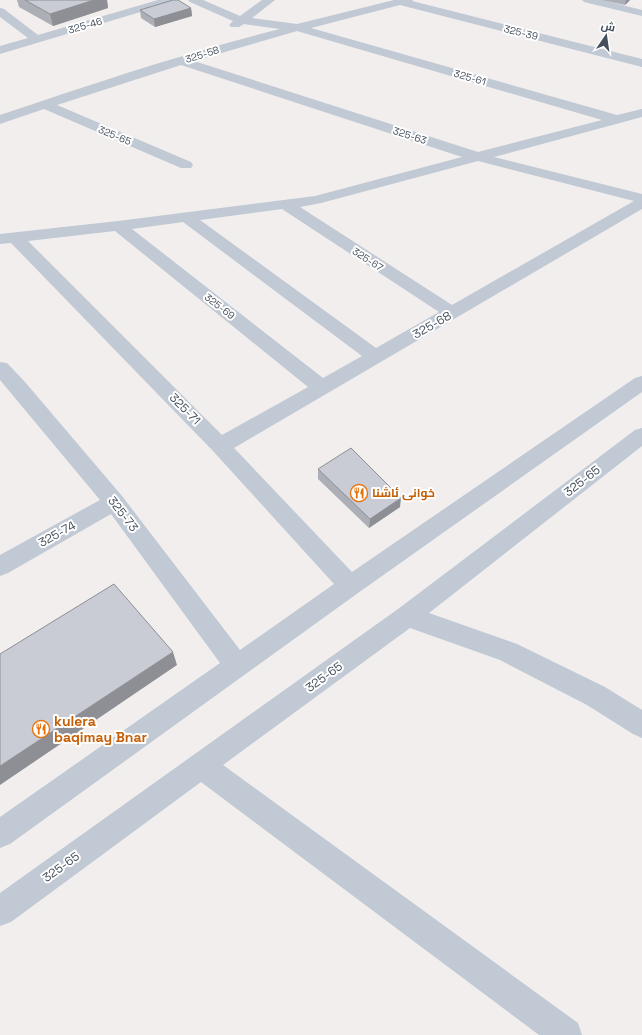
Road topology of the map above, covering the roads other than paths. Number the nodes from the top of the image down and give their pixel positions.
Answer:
1 (170, 0) edge
2 (194, 0) edge
3 (588, 0) edge
4 (265, 1) edge
5 (404, 1) edge
6 (0, 11) edge
7 (642, 13) edge
8 (241, 20) junction
9 (298, 28) junction
10 (36, 39) junction
11 (0, 50) edge
12 (200, 55) junction
13 (182, 61) junction
14 (642, 63) edge
15 (44, 104) junction
16 (642, 113) edge
17 (616, 119) junction
18 (0, 120) edge
19 (642, 125) edge
20 (478, 157) junction
21 (186, 165) dead end
22 (642, 199) edge
23 (642, 203) edge
24 (284, 204) junction
25 (186, 217) junction
26 (118, 226) junction
27 (7, 238) edge
28 (452, 313) junction
29 (376, 357) junction
30 (0, 368) edge
31 (642, 384) edge
32 (321, 387) junction
33 (9, 392) edge
34 (642, 435) edge
35 (220, 446) junction
36 (114, 502) junction
37 (0, 566) edge
38 (350, 586) junction
39 (407, 616) junction
40 (237, 666) junction
41 (642, 725) edge
42 (202, 766) junction
43 (0, 834) edge
44 (0, 911) edge
45 (542, 1024) edge
46 (566, 1035) edge

1 - 10 street, 325-46
2 - 8 street
3 - 7 street
4 - 8 street
5 - 9 street, 325-58
5 - 14 street, 325-39
6 - 10 street
8 - 9 street
8 - 12 street
9 - 12 street, 325-58
9 - 17 street, 325-61
10 - 11 street, 325-46
12 - 13 street, 325-58
13 - 15 street, 325-58
13 - 20 street, 325-63
15 - 18 street, 325-58
15 - 21 street, 325-65
16 - 17 street
17 - 19 street, 325-61
17 - 20 street
20 - 22 street, 325-63
20 - 24 street
23 - 28 street, 325-68
24 - 25 street
24 - 28 street, 325-67
25 - 26 street
25 - 29 street
26 - 27 street
26 - 32 street, 325-69
27 - 35 street, 325-71
28 - 29 street, 325-68
29 - 32 street, 325-68
30 - 33 street, 325-73
31 - 38 street
32 - 35 street, 325-68
33 - 36 street, 325-73
34 - 39 street, 325-65
35 - 38 street, 325-71
36 - 37 street, 325-74
36 - 40 street, 325-73
38 - 40 street
39 - 41 street
39 - 42 street, 325-65
40 - 43 street
42 - 44 street, 325-65
42 - 45 street
45 - 46 street

